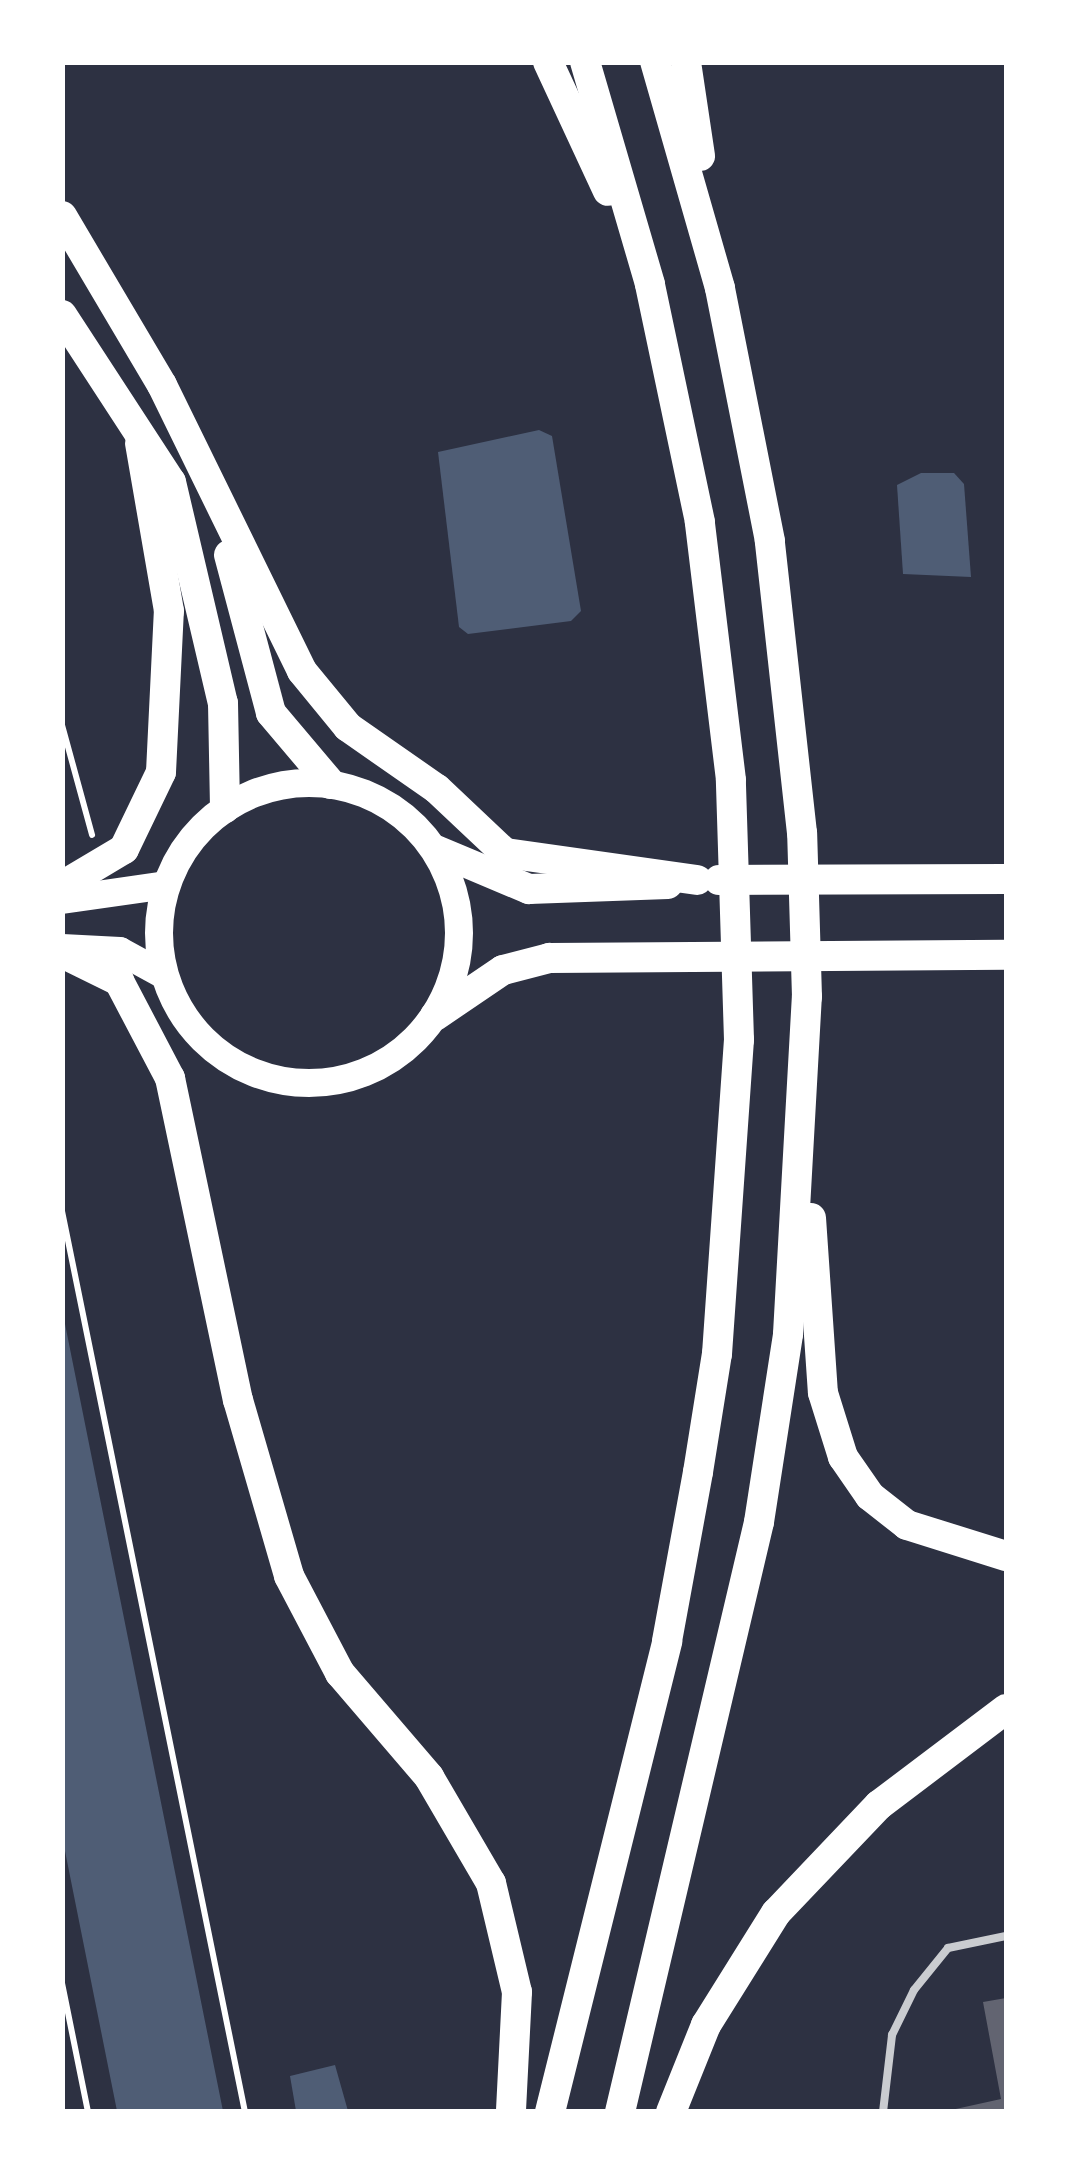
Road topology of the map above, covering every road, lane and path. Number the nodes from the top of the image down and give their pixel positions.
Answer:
1 (548, 62) edge
2 (585, 62) edge
3 (655, 62) edge
4 (686, 62) edge
5 (62, 216) edge
6 (650, 284) junction
7 (720, 288) junction
8 (62, 315) edge
9 (139, 435) junction
10 (209, 482) junction
11 (62, 725) edge
12 (331, 784) junction
13 (225, 808) junction
14 (95, 846) dead end
15 (436, 850) junction
16 (610, 878) junction
17 (1006, 879) edge
18 (166, 884) junction
19 (62, 886) edge
20 (62, 900) edge
21 (62, 950) edge
22 (1006, 952) edge
23 (164, 975) junction
24 (435, 1016) junction
25 (804, 1121) junction
26 (62, 1211) edge
27 (1006, 1556) edge
28 (1006, 1710) edge
29 (1006, 1936) edge
30 (62, 1983) edge
31 (88, 2112) edge
32 (245, 2112) edge
33 (511, 2112) edge
34 (550, 2112) edge
35 (620, 2112) edge
36 (672, 2112) edge
37 (883, 2112) edge

1 - 6 highway
2 - 6 highway
3 - 7 highway
4 - 7 highway
5 - 10 highway
6 - 34 highway
7 - 25 highway
8 - 9 highway
9 - 13 highway
9 - 19 highway
10 - 12 highway
10 - 16 highway
11 - 14 path
12 - 13 highway
12 - 15 highway
13 - 18 highway
15 - 16 highway
15 - 24 highway
16 - 17 highway
18 - 20 highway
18 - 23 highway
21 - 23 highway
21 - 33 highway
22 - 24 highway
23 - 24 highway
25 - 27 highway
25 - 35 highway
26 - 32 path
28 - 36 highway
29 - 37 lane
30 - 31 path

